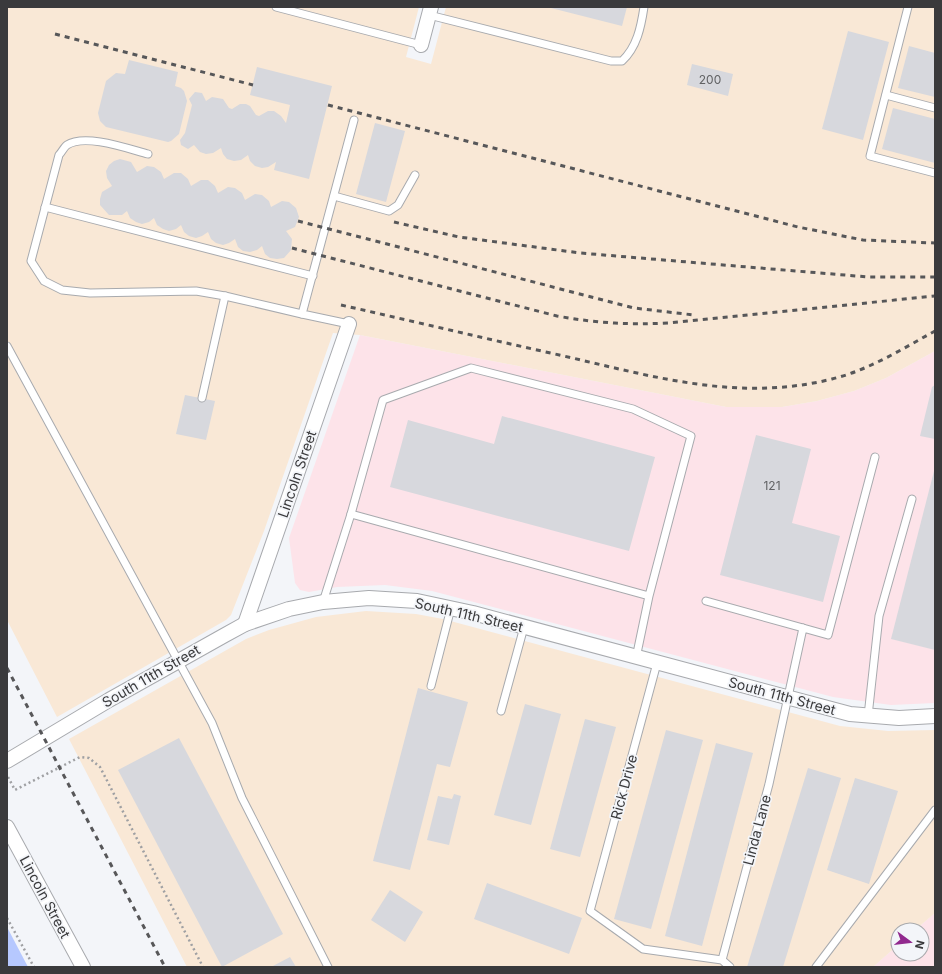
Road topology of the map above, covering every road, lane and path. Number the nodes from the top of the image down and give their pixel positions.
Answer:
1 (276, 7) edge
2 (644, 7) edge
3 (908, 7) edge
4 (430, 11) edge
5 (421, 45) joint
6 (886, 95) junction
7 (935, 108) edge
8 (354, 120) dead end
9 (148, 154) dead end
10 (935, 173) edge
11 (416, 175) dead end
12 (334, 196) junction
13 (45, 207) junction
14 (313, 276) junction
15 (225, 296) junction
16 (302, 314) junction
17 (349, 324) joint
18 (7, 346) edge
19 (202, 398) dead end
20 (875, 457) dead end
21 (912, 499) dead end
22 (351, 514) junction
23 (649, 596) junction
24 (706, 601) dead end
25 (323, 602) junction
26 (451, 608) junction
27 (246, 624) junction
28 (524, 627) junction
29 (803, 628) junction
30 (636, 658) junction
31 (179, 660) junction
32 (657, 663) junction
33 (431, 686) dead end
34 (788, 698) junction
35 (501, 711) dead end
36 (868, 716) junction
37 (935, 716) edge
38 (7, 761) edge
39 (7, 776) edge
40 (935, 810) edge
41 (7, 827) edge
42 (7, 918) edge
43 (722, 960) junction
44 (34, 967) edge
45 (83, 967) edge
46 (203, 967) edge
47 (328, 967) edge
48 (730, 967) edge
49 (816, 967) edge

1 - 5 lane
2 - 4 lane
3 - 6 lane
4 - 5 street
6 - 7 lane
6 - 10 lane
8 - 12 lane
9 - 13 lane
11 - 12 lane
12 - 14 lane
13 - 14 lane
13 - 15 lane
14 - 16 lane
15 - 16 lane
15 - 19 lane
16 - 17 lane
17 - 27 street, Lincoln Street
18 - 31 lane
20 - 29 lane
21 - 36 lane
22 - 23 lane
22 - 23 lane
22 - 25 lane
23 - 30 lane
24 - 29 lane
25 - 26 street, South 11th Street
25 - 27 street, South 11th Street
26 - 28 street, South 11th Street
26 - 33 lane
27 - 31 street, South 11th Street
28 - 30 street, South 11th Street
28 - 35 lane
29 - 34 lane, Linda Lane
30 - 32 street, South 11th Street
31 - 38 street, South 11th Street
31 - 47 lane
32 - 34 street, South 11th Street
32 - 43 lane, Rick Drive
34 - 36 street, South 11th Street
34 - 43 lane, Linda Lane
36 - 37 street, South 11th Street
39 - 46 path
40 - 49 lane
41 - 45 street, Lincoln Street
42 - 44 path
43 - 48 lane

